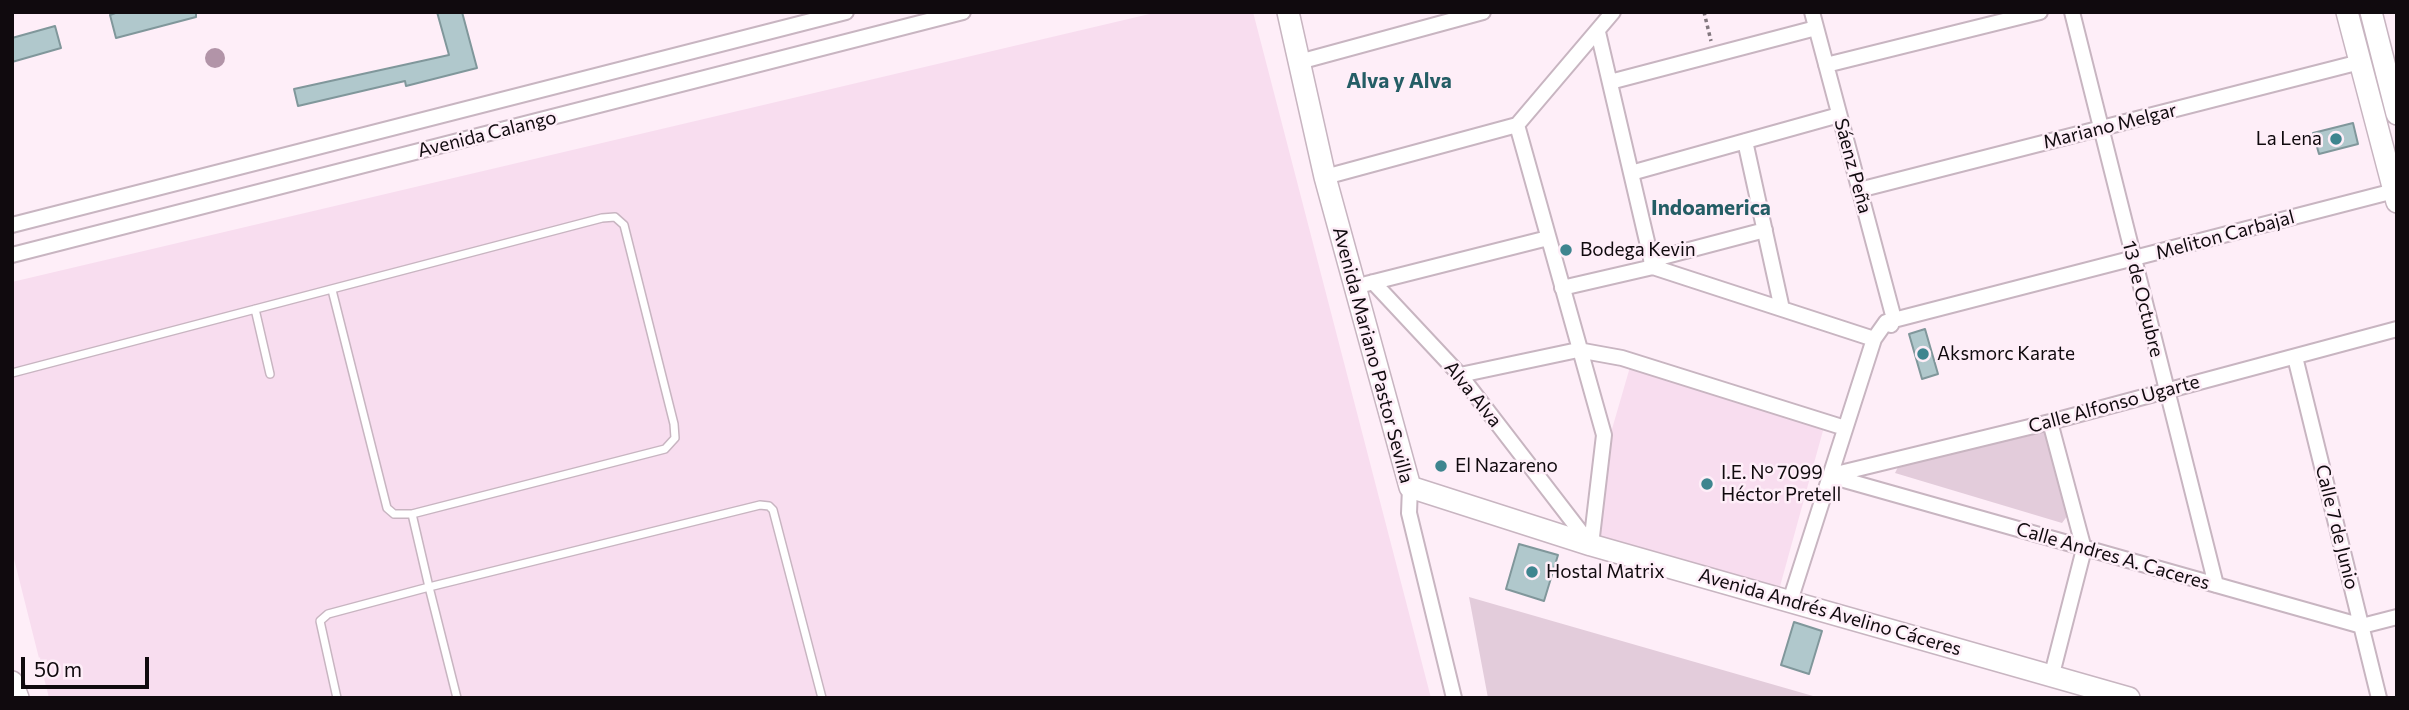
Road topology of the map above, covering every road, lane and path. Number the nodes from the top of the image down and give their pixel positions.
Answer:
1 (846, 12) edge
2 (963, 12) edge
3 (1288, 12) edge
4 (1483, 12) edge
5 (1614, 12) edge
6 (1704, 12) edge
7 (1812, 12) edge
8 (2040, 12) edge
9 (2072, 12) edge
10 (2347, 12) edge
11 (2371, 12) edge
12 (828, 15) edge
13 (1816, 28) junction
14 (1598, 32) junction
15 (1714, 54) junction
16 (1299, 62) junction
17 (2360, 62) junction
18 (1826, 65) junction
19 (1609, 82) junction
20 (2397, 114) edge
21 (1839, 115) junction
22 (1517, 125) junction
23 (2099, 128) junction
24 (1745, 141) junction
25 (2391, 157) edge
26 (1631, 173) junction
27 (1325, 177) junction
28 (1859, 190) junction
29 (2395, 197) edge
30 (12, 225) edge
31 (1765, 230) junction
32 (1548, 238) junction
33 (12, 256) edge
34 (2134, 259) junction
35 (1652, 264) junction
36 (1364, 284) junction
37 (1562, 288) junction
38 (332, 289) junction
39 (256, 309) junction
40 (1782, 309) junction
41 (1894, 319) junction
42 (2397, 329) edge
43 (1874, 339) junction
44 (1578, 351) junction
45 (2295, 357) junction
46 (12, 373) edge
47 (270, 374) dead end
48 (1460, 375) junction
49 (1860, 382) junction
50 (2166, 390) junction
51 (2050, 422) junction
52 (1845, 428) junction
53 (1830, 476) junction
54 (1410, 487) junction
55 (412, 514) junction
56 (1591, 545) junction
57 (2084, 549) junction
58 (2216, 585) junction
59 (429, 587) junction
60 (1790, 601) junction
61 (2397, 617) edge
62 (2362, 626) junction
63 (2052, 674) junction
64 (12, 682) edge
65 (18, 698) edge
66 (337, 698) edge
67 (457, 698) edge
68 (822, 698) edge
69 (1454, 698) edge
70 (2129, 698) edge
71 (2379, 698) edge

1 - 12 street, Avenida Calango
2 - 33 street, Avenida Calango
3 - 16 street, Avenida Mariano Pastor Sevilla
4 - 16 street
5 - 14 street
6 - 15 path
7 - 13 street, Sáenz Peña
8 - 18 street
9 - 23 street, 13 de Octubre
10 - 17 street
11 - 20 street
12 - 30 street, Avenida Calango
13 - 15 street
13 - 18 street, Sáenz Peña
14 - 19 street
14 - 22 street
15 - 19 street
16 - 27 street, Avenida Mariano Pastor Sevilla
17 - 23 street, Mariano Melgar
17 - 25 street
18 - 21 street, Sáenz Peña
19 - 26 street
21 - 24 street
21 - 28 street, Sáenz Peña
22 - 27 street
22 - 32 street
23 - 28 street, Mariano Melgar
23 - 34 street, 13 de Octubre
24 - 26 street
24 - 31 street
25 - 29 street
26 - 35 street
27 - 36 street, Avenida Mariano Pastor Sevilla
28 - 41 street, Sáenz Peña
29 - 34 street, Meliton Carbajal
31 - 35 street
31 - 40 street
32 - 36 street
32 - 37 street
34 - 41 street, Meliton Carbajal
34 - 50 street, 13 de Octubre
35 - 37 street
35 - 40 street
36 - 48 street, Alva Alva
36 - 54 street, Avenida Mariano Pastor Sevilla
37 - 44 street
38 - 39 lane
38 - 55 lane
38 - 55 lane
39 - 46 lane
39 - 47 lane
40 - 43 street
41 - 43 street
41 - 49 street
42 - 45 street, Calle Alfonso Ugarte
43 - 49 street
44 - 48 street
44 - 52 street
44 - 56 street
45 - 50 street, Calle Alfonso Ugarte
45 - 62 street, Calle 7 de Junio
48 - 56 street, Alva Alva
49 - 52 street
50 - 51 street, Calle Alfonso Ugarte
50 - 58 street, 13 de Octubre
51 - 53 street, Calle Alfonso Ugarte
51 - 57 street
52 - 53 street
53 - 57 street, Calle Andres A. Caceres
53 - 60 street
54 - 56 street, Avenida Andrés Avelino Cáceres
54 - 69 street, Avenida Mariano Pastor Sevilla
55 - 59 lane
56 - 60 street, Avenida Andrés Avelino Cáceres
57 - 58 street, Calle Andres A. Caceres
57 - 63 street
58 - 62 street, Calle Andres A. Caceres
59 - 66 lane
59 - 67 lane
59 - 68 lane
60 - 63 street, Avenida Andrés Avelino Cáceres
61 - 62 street
62 - 71 street, Calle 7 de Junio
63 - 70 street, Avenida Andrés Avelino Cáceres
64 - 65 street

